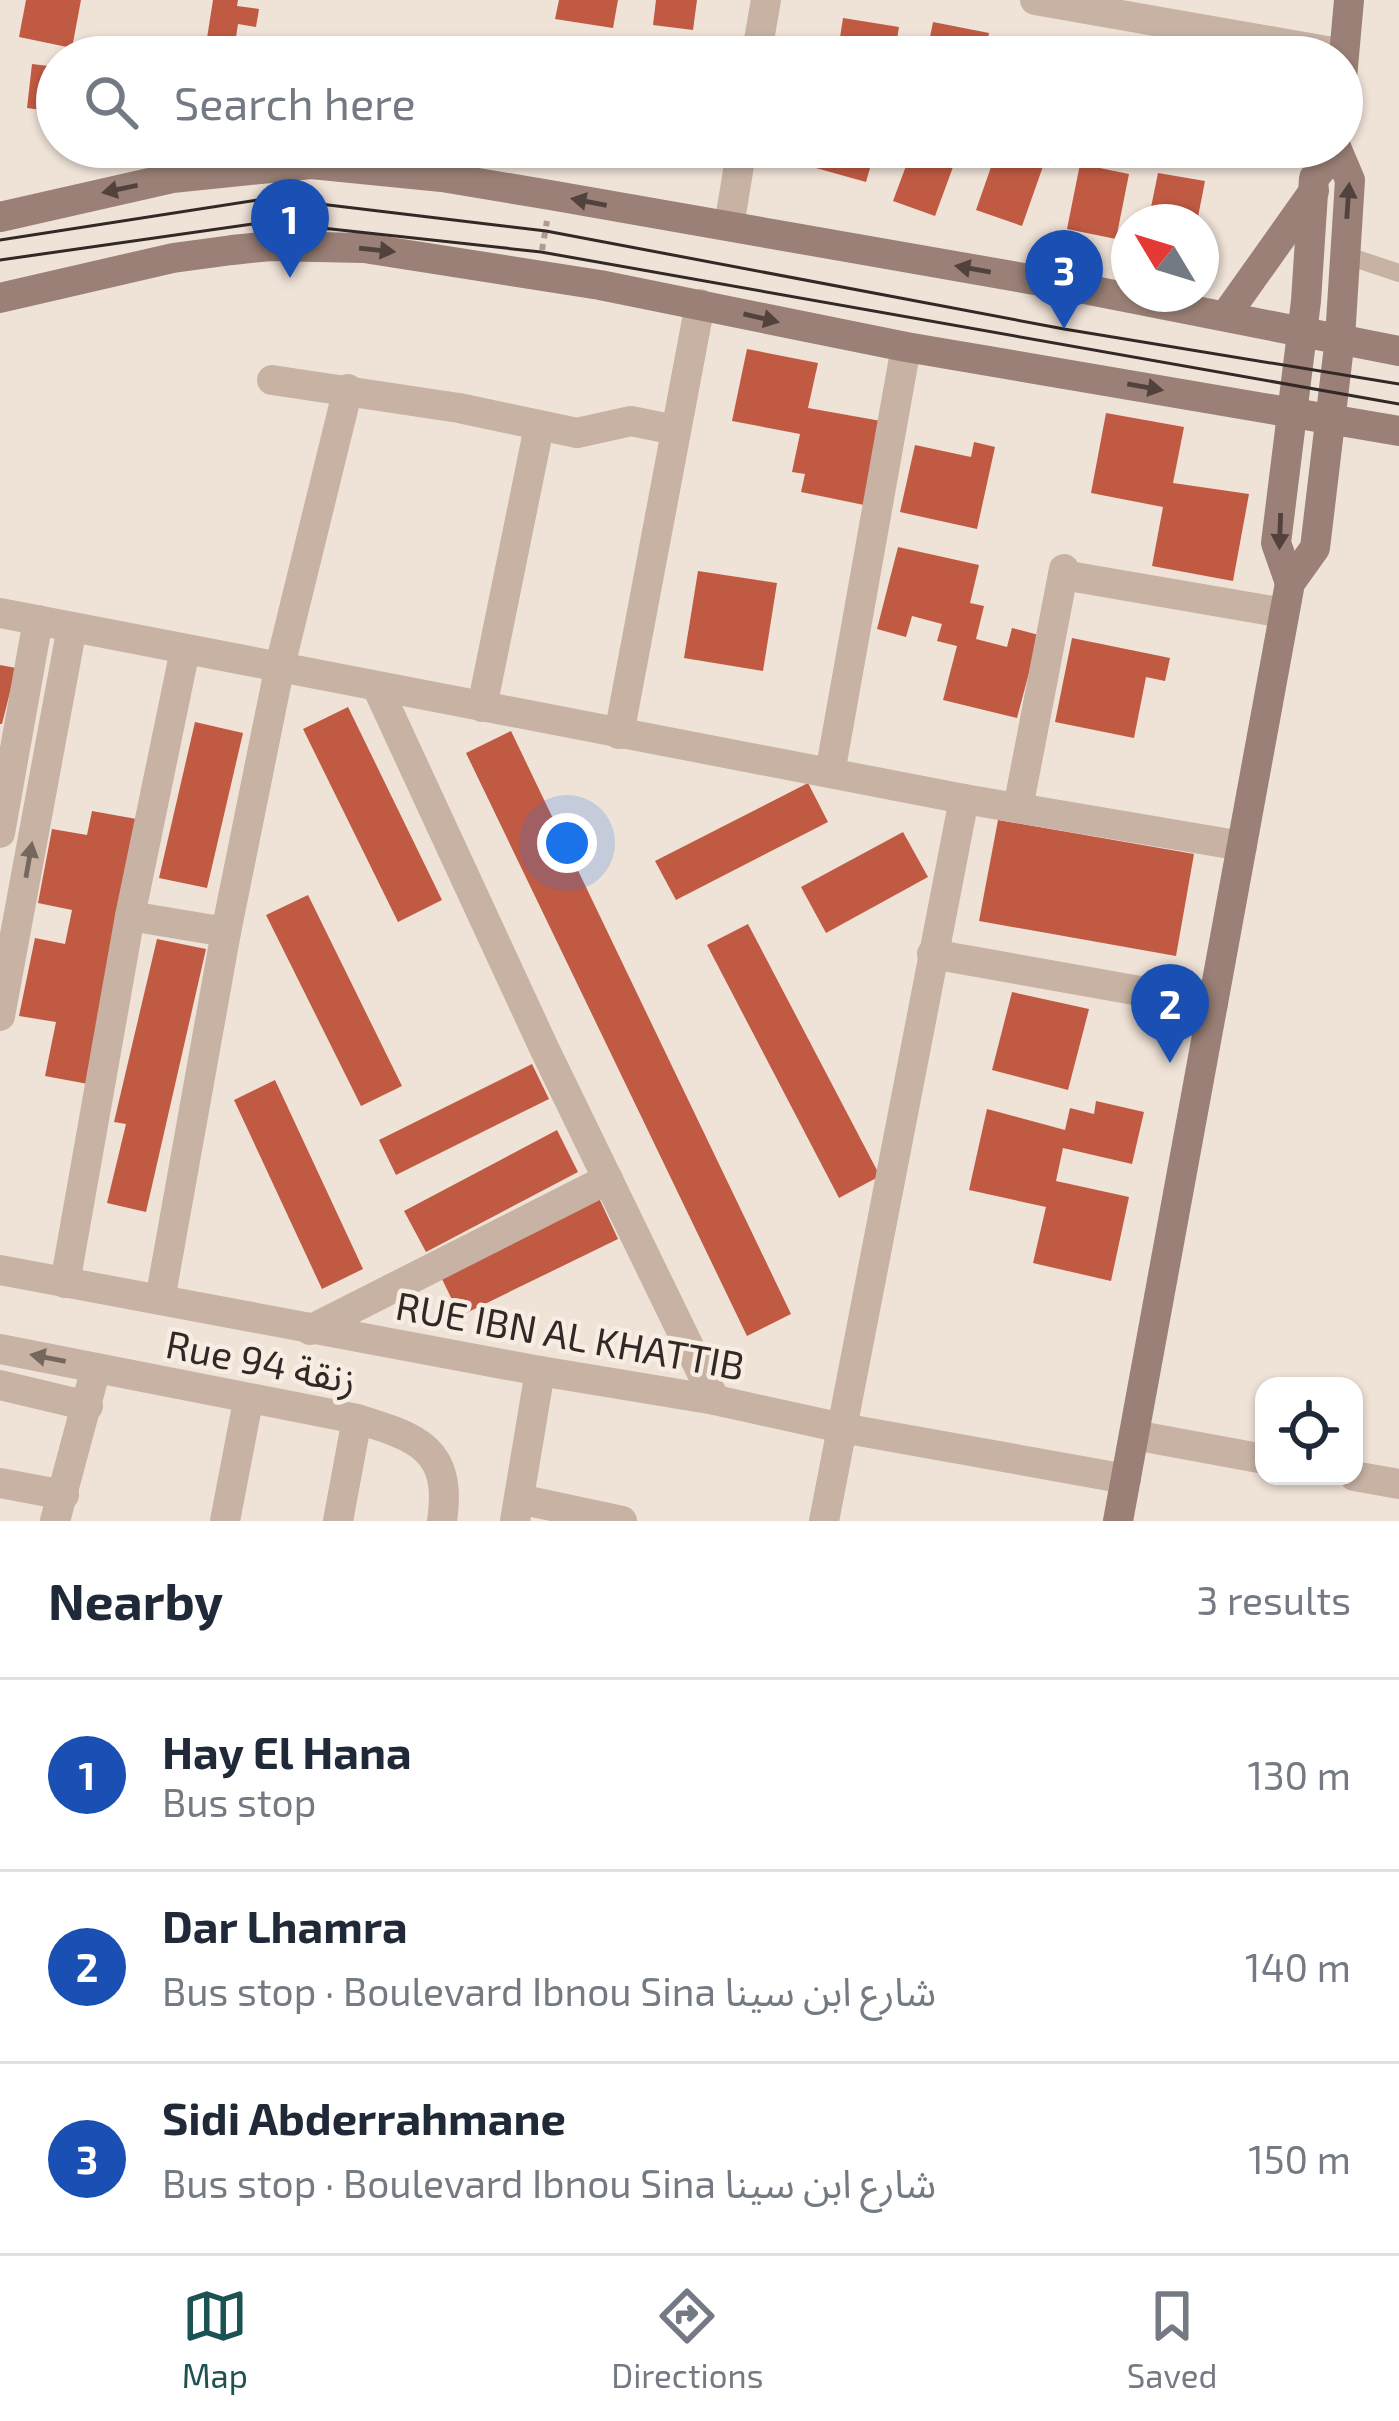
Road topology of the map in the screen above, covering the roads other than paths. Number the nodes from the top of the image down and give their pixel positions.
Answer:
1 (766, 0) edge
2 (1036, 0) edge
3 (1348, 0) edge
4 (760, 36) edge
5 (1203, 36) edge
6 (1345, 36) edge
7 (271, 168) edge
8 (351, 168) edge
9 (739, 168) edge
10 (1322, 168) edge
11 (1345, 168) edge
12 (1314, 191) junction
13 (0, 217) edge
14 (729, 226) junction
15 (1345, 255) junction
16 (1399, 273) edge
17 (0, 298) edge
18 (700, 304) junction
19 (1226, 316) junction
20 (1303, 331) junction
21 (1340, 338) junction
22 (906, 347) junction
23 (1399, 351) edge
24 (272, 380) dead end
25 (348, 389) junction
26 (1293, 413) junction
27 (1330, 418) junction
28 (539, 428) junction
29 (675, 430) junction
30 (1399, 431) edge
31 (1287, 598) junction
32 (0, 613) edge
33 (38, 620) junction
34 (72, 627) junction
35 (185, 650) junction
36 (279, 670) junction
37 (376, 687) junction
38 (482, 707) junction
39 (619, 734) junction
40 (830, 773) junction
41 (964, 799) junction
42 (1018, 808) junction
43 (0, 833) edge
44 (1242, 846) junction
45 (130, 916) junction
46 (226, 932) junction
47 (932, 954) junction
48 (1213, 1004) junction
49 (0, 1016) edge
50 (608, 1179) junction
51 (0, 1270) edge
52 (65, 1283) junction
53 (160, 1300) junction
54 (310, 1330) junction
55 (0, 1348) edge
56 (96, 1368) junction
57 (540, 1371) junction
58 (0, 1385) edge
59 (248, 1400) junction
60 (715, 1400) junction
61 (88, 1406) junction
62 (357, 1419) junction
63 (842, 1428) junction
64 (1134, 1436) junction
65 (1255, 1457) edge
66 (1363, 1477) edge
67 (1126, 1479) junction
68 (0, 1483) edge
69 (1399, 1484) edge
70 (60, 1508) edge
71 (517, 1510) edge
72 (225, 1521) edge
73 (338, 1521) edge
74 (442, 1521) edge
75 (622, 1521) edge
76 (824, 1521) edge
77 (1118, 1521) edge

1 - 4 street
2 - 5 street
3 - 6 main road
7 -> 13 main road
14 -> 8 main road
9 - 14 street
10 - 12 main road
15 -> 11 main road
12 - 19 main road
12 - 20 main road
19 -> 14 main road
15 - 16 lane
15 - 21 main road
17 -> 18 main road
18 -> 22 main road
18 - 29 street
19 - 20 main road
20 - 21 main road
20 - 26 main road
21 - 23 main road
21 - 27 main road
22 -> 26 main road
22 - 40 street
24 - 25 street
25 - 28 street
25 - 36 street
26 - 27 main road
26 -> 31 main road
27 - 30 main road
27 - 31 main road
28 - 29 street
28 - 38 street
29 - 39 street
31 - 42 street
31 - 44 main road
32 - 33 street
33 - 34 street
33 - 43 street
34 - 35 street
49 -> 34 street
35 - 36 street
35 - 45 street
36 - 37 street
36 - 46 street
37 - 38 street
37 - 50 street
38 - 39 street
39 - 40 street
40 - 41 street
41 - 42 street
41 - 47 street
42 - 44 street
44 - 48 main road
45 - 46 street
45 - 52 street
46 - 53 street
47 - 48 street
47 - 63 street
48 - 64 main road
50 - 54 street
50 - 60 street
51 - 52 street, RUE IBN AL KHATTIB
52 - 53 street, RUE IBN AL KHATTIB
53 - 54 street, RUE IBN AL KHATTIB
54 - 57 street, RUE IBN AL KHATTIB
56 -> 55 street, Rue 94 زنقة
56 - 59 street, Rue 94 زنقة
56 - 61 street
57 - 60 street, RUE IBN AL KHATTIB
57 - 71 street
58 - 61 street
59 - 62 street, Rue 94 زنقة
59 - 72 street
60 - 63 street, RUE IBN AL KHATTIB
61 - 70 street
62 - 73 street
62 - 74 street, Rue 94 زنقة
63 - 67 street, RUE IBN AL KHATTIB
63 - 76 street
64 - 65 street
64 - 67 main road
66 - 69 street
67 - 77 main road
68 - 70 street
71 - 75 street

